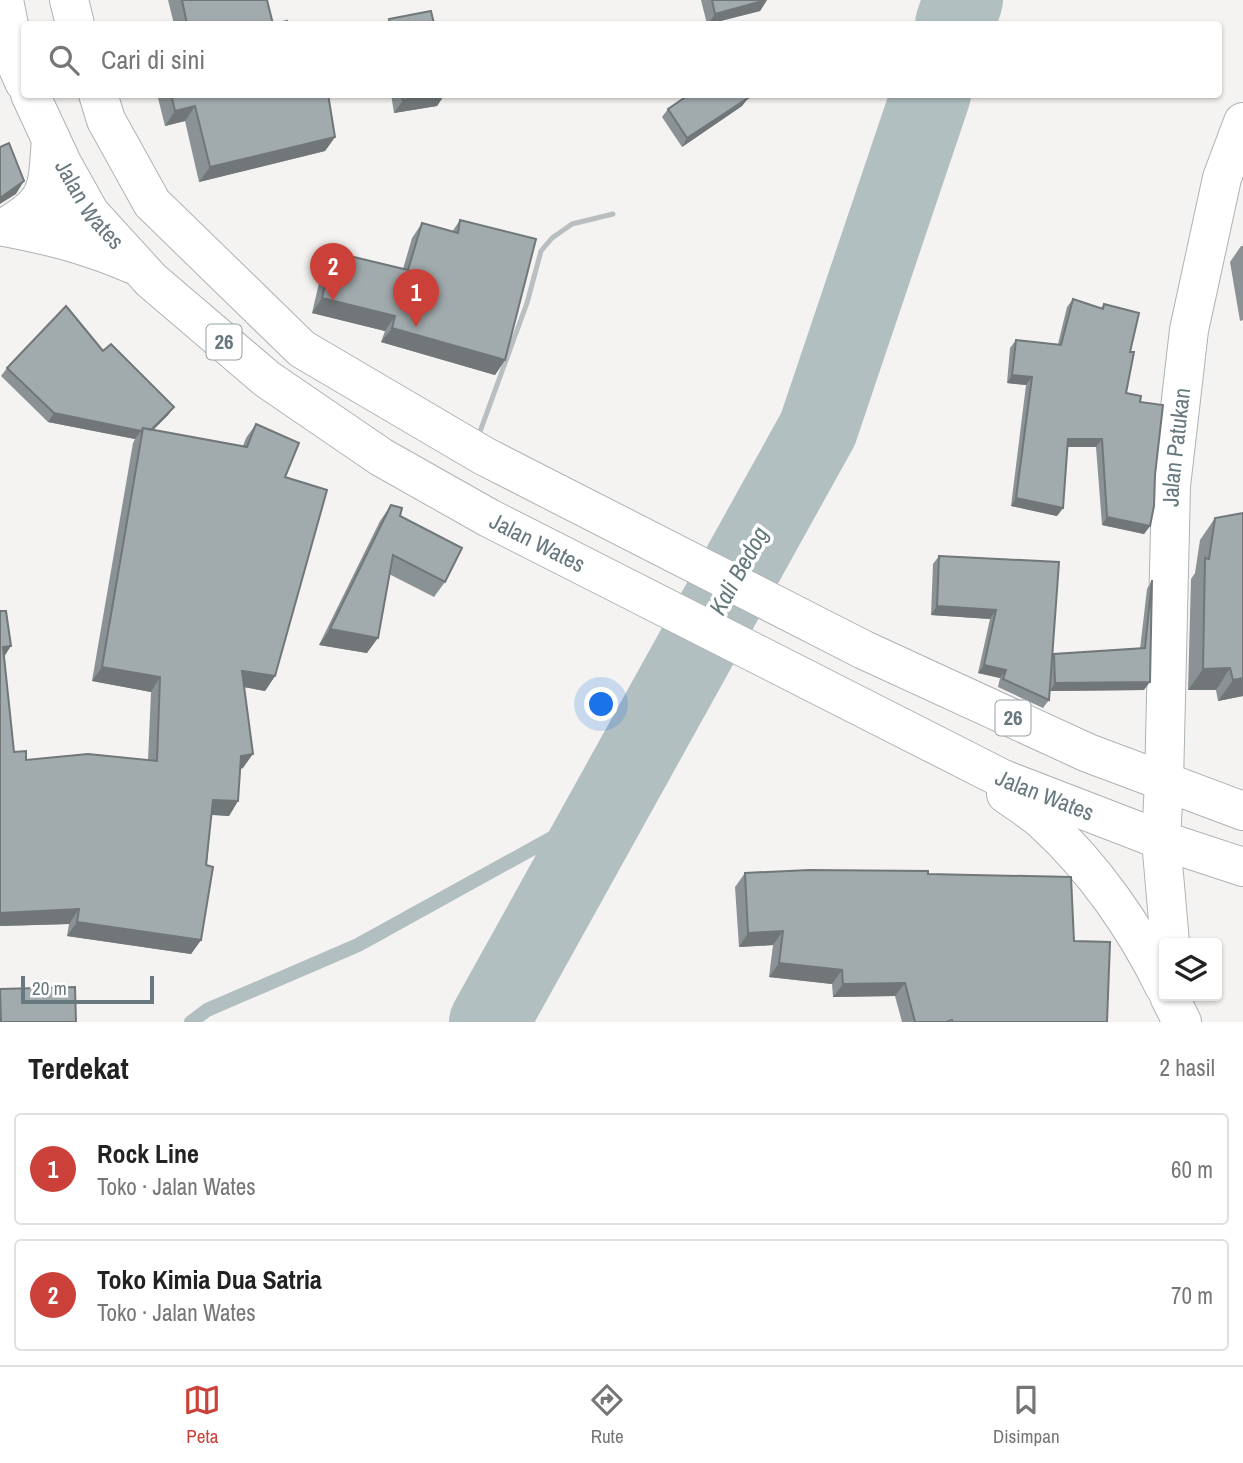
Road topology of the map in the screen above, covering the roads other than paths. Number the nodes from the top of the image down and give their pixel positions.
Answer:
1 (4, 0) edge
2 (69, 0) edge
3 (74, 21) edge
4 (21, 75) edge
5 (32, 98) edge
6 (99, 98) edge
7 (1243, 122) edge
8 (51, 139) junction
9 (90, 212) junction
10 (613, 214) dead end
11 (2, 227) edge
12 (140, 267) junction
13 (473, 450) junction
14 (939, 746) junction
15 (1164, 783) junction
16 (1243, 811) edge
17 (1161, 839) junction
18 (1243, 867) edge
19 (1170, 938) edge
20 (1159, 976) edge
21 (1172, 1001) edge
22 (1179, 1001) edge
23 (1183, 1022) edge

1 - 4 main road
2 - 3 main road
5 - 8 main road, Jalan Wates / 26
6 - 13 main road, 26
7 - 15 main road, Jalan Patukan
8 - 9 main road, Jalan Wates / 26
8 - 11 main road
9 - 11 main road
9 - 12 main road, Jalan Wates / 26
10 - 13 lane
11 - 12 main road
12 - 14 main road, Jalan Wates / 26
13 - 15 main road, 26
14 - 17 main road, Jalan Wates / 26
14 - 20 main road
15 - 16 main road, 26
15 - 17 main road
17 - 18 main road, 26
17 - 19 main road
21 - 23 main road
22 - 23 main road

